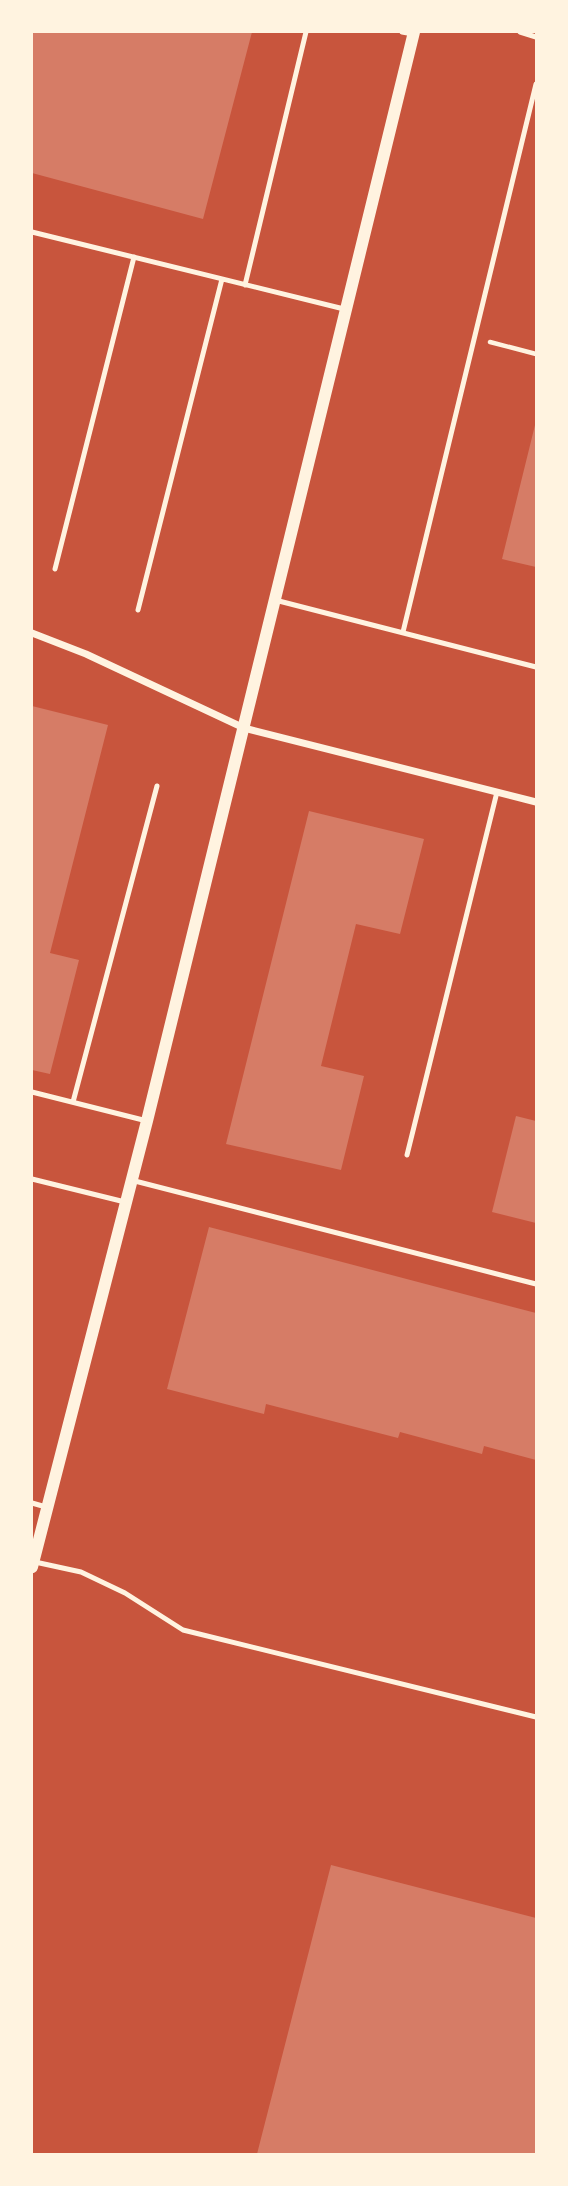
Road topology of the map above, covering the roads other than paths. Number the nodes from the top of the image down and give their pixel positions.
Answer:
1 (306, 32) edge
2 (410, 32) edge
3 (520, 32) edge
4 (537, 37) edge
5 (537, 84) edge
6 (32, 232) edge
7 (134, 257) junction
8 (222, 279) junction
9 (245, 285) junction
10 (346, 310) junction
11 (55, 569) dead end
12 (275, 600) junction
13 (138, 610) dead end
14 (403, 632) junction
15 (32, 633) edge
16 (537, 667) edge
17 (244, 728) junction
18 (157, 786) dead end
19 (497, 792) junction
20 (537, 802) edge
21 (32, 1092) edge
22 (73, 1102) junction
23 (146, 1121) junction
24 (407, 1155) dead end
25 (32, 1179) edge
26 (131, 1180) junction
27 (125, 1202) junction
28 (537, 1283) edge
29 (32, 1503) edge
30 (46, 1507) junction
31 (32, 1564) edge
32 (537, 1717) edge

1 - 9 lane
2 - 10 street
3 - 4 lane
5 - 14 lane
6 - 7 lane
7 - 8 lane
7 - 11 lane
8 - 9 lane
8 - 13 lane
9 - 10 lane
10 - 12 street
12 - 14 lane
12 - 17 street
14 - 16 lane
15 - 17 street
17 - 19 street
17 - 23 street
18 - 22 lane
19 - 20 street
19 - 24 lane
21 - 22 lane
22 - 23 lane
23 - 26 street
25 - 27 lane
26 - 27 street
26 - 28 lane
27 - 30 street
29 - 30 lane
30 - 31 street
31 - 32 lane

